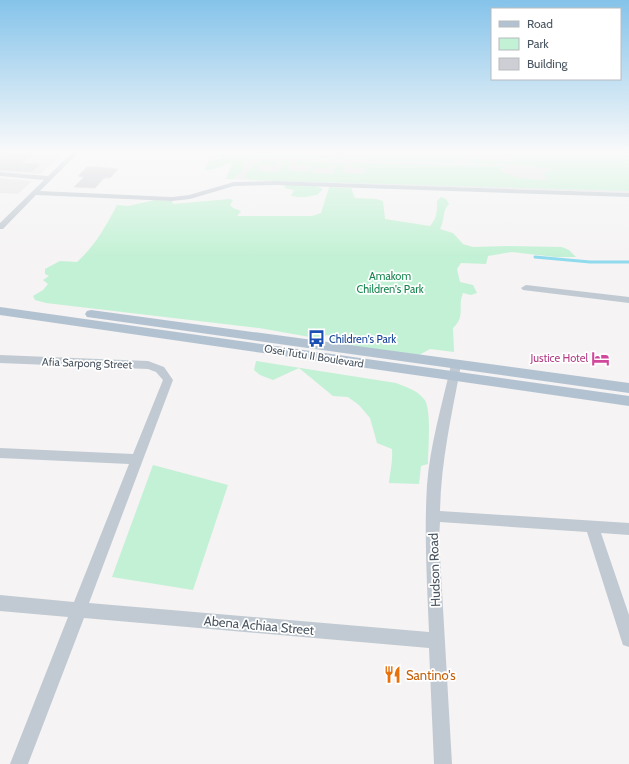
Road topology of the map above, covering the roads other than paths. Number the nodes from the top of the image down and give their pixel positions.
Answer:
1 (41, 187) edge
2 (225, 187) edge
3 (360, 187) edge
4 (34, 193) junction
5 (629, 195) edge
6 (1, 225) edge
7 (526, 288) dead end
8 (629, 300) edge
9 (0, 302) edge
10 (0, 311) edge
11 (0, 359) edge
12 (454, 371) junction
13 (629, 388) edge
14 (629, 401) edge
15 (0, 453) edge
16 (138, 459) junction
17 (433, 516) junction
18 (592, 527) junction
19 (629, 529) edge
20 (0, 603) edge
21 (81, 609) junction
22 (629, 639) edge
23 (437, 641) junction
24 (20, 764) edge
25 (443, 764) edge

1 - 4 street
2 - 4 street
3 - 5 street
4 - 6 street
7 - 8 street
9 - 12 main road, Osei Tutu II Boulevard
10 - 12 main road, Osei Tutu II Boulevard
11 - 16 street, Afia Sarpong Street
12 - 13 main road, Osei Tutu II Boulevard
12 - 14 main road, Osei Tutu II Boulevard
12 - 17 street, Hudson Road
15 - 16 street
16 - 21 street
17 - 18 street
17 - 23 street, Hudson Road
18 - 19 street
18 - 22 street
20 - 21 street, Abena Achiaa Street
21 - 23 street, Abena Achiaa Street
21 - 24 street
23 - 25 street, Hudson Road

